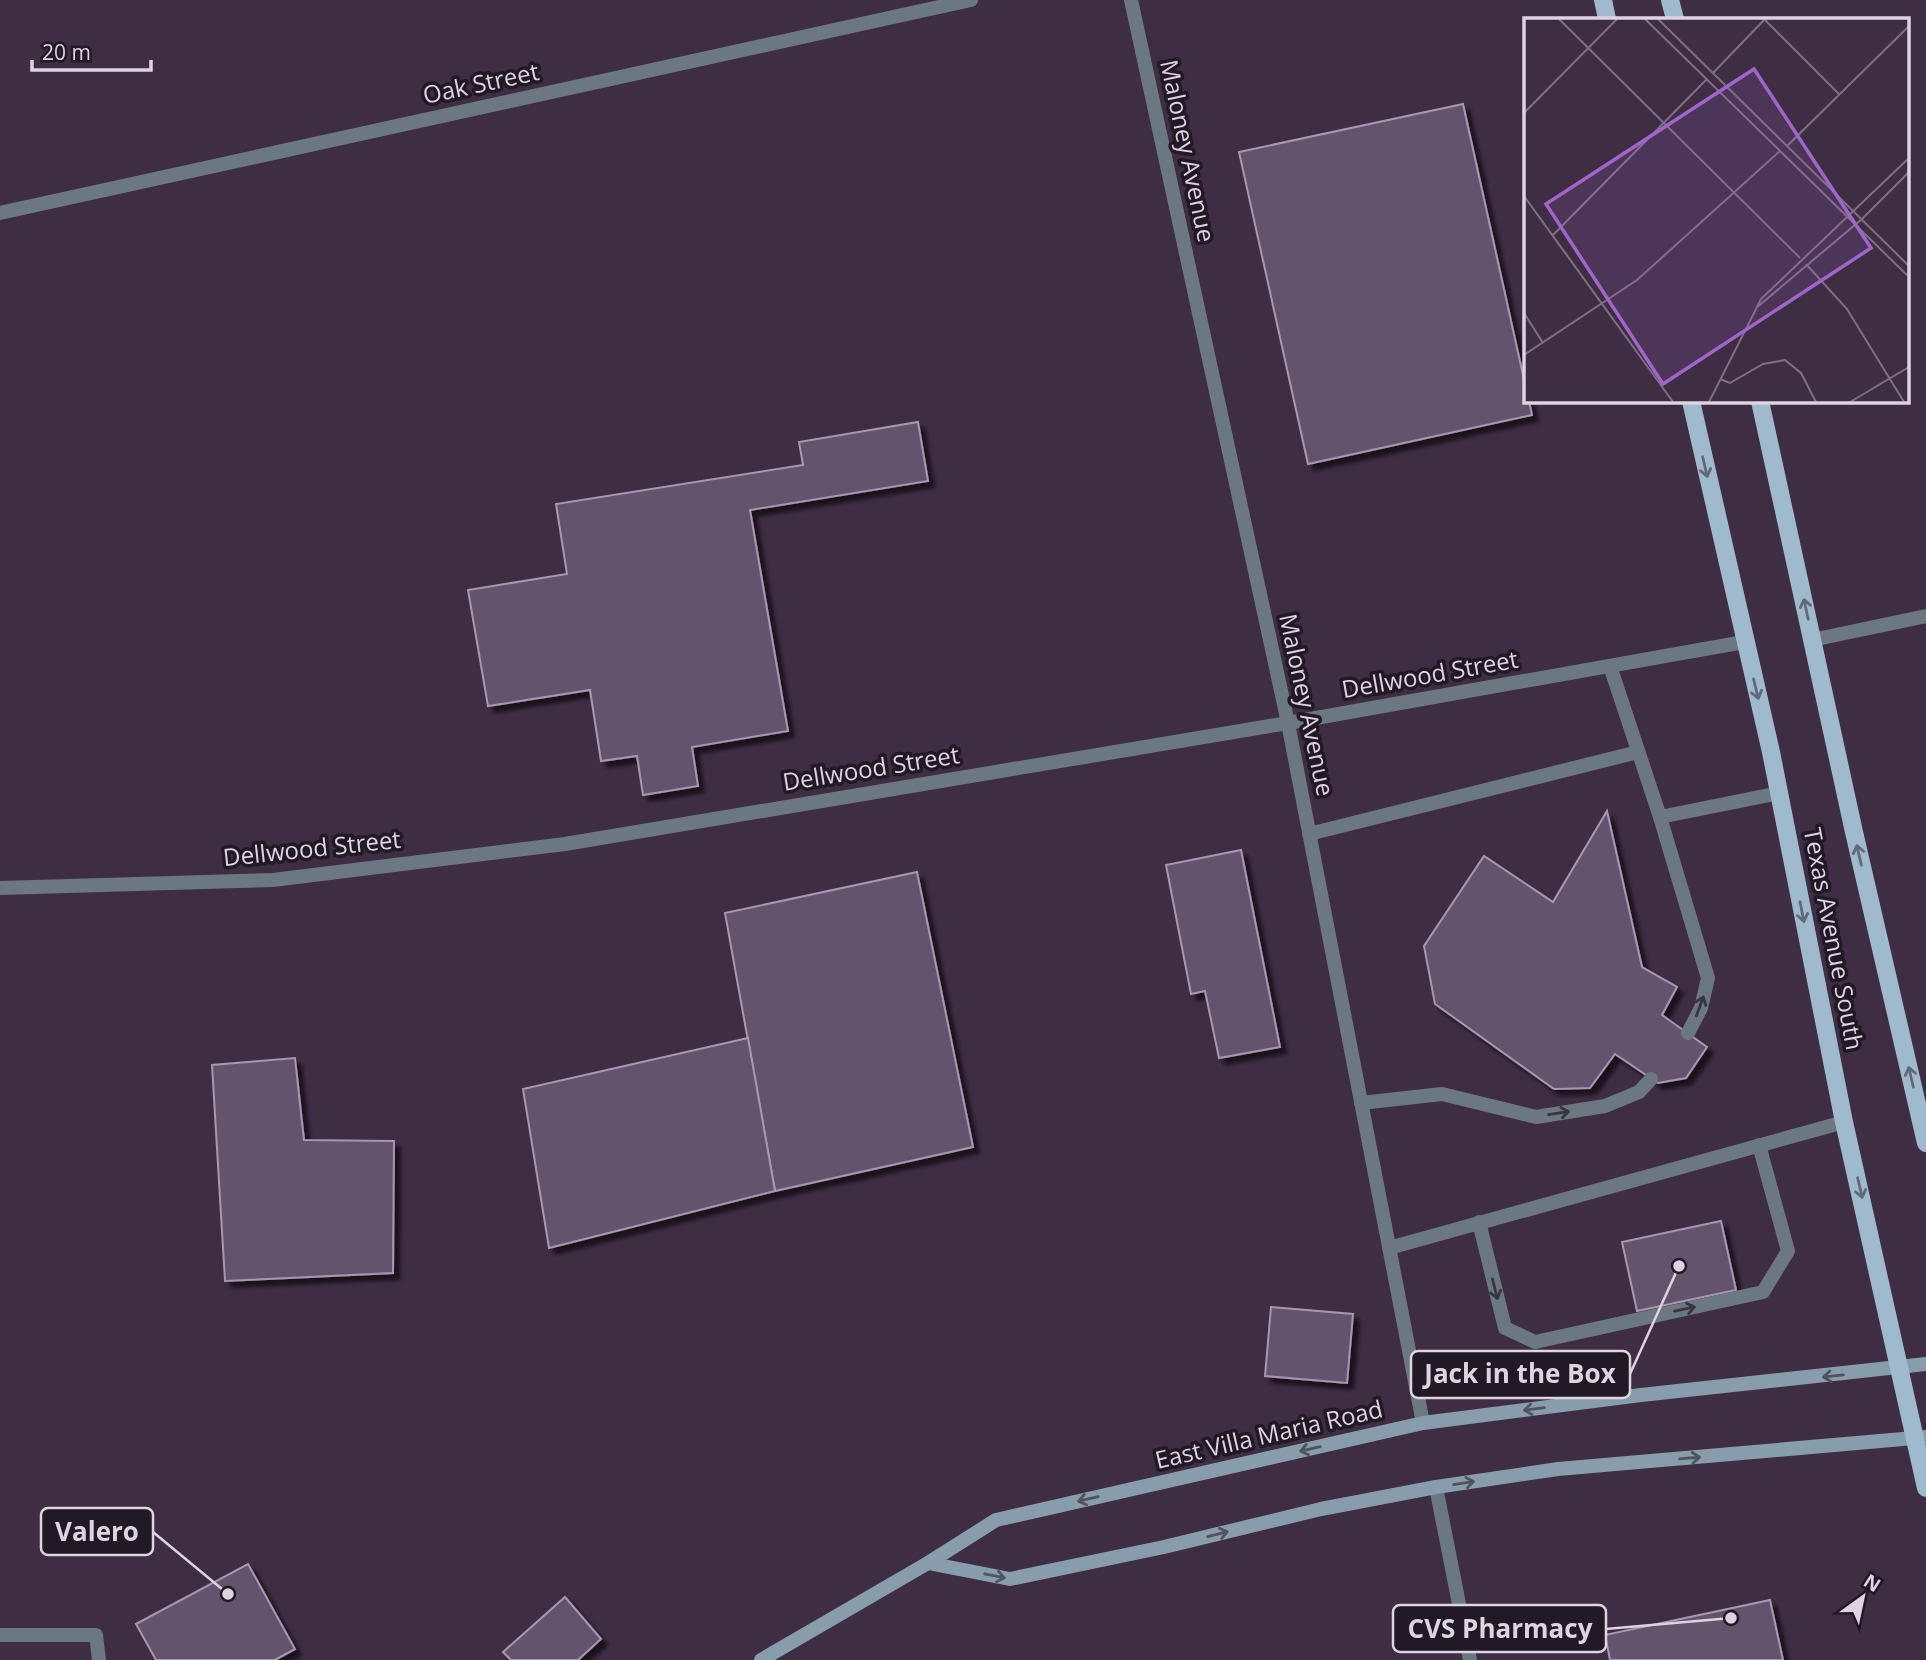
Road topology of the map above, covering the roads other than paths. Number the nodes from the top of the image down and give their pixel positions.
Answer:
1 (971, 0) edge
2 (1130, 0) edge
3 (1603, 0) edge
4 (1670, 0) edge
5 (1607, 18) edge
6 (1675, 18) edge
7 (0, 212) edge
8 (1691, 402) edge
9 (1760, 402) edge
10 (1926, 616) edge
11 (1812, 640) junction
12 (1744, 642) junction
13 (1610, 666) junction
14 (1288, 723) junction
15 (1638, 752) junction
16 (1779, 793) junction
17 (1660, 817) junction
18 (1309, 834) junction
19 (0, 888) edge
20 (1688, 1033) dead end
21 (1651, 1079) dead end
22 (1361, 1103) junction
23 (1844, 1122) junction
24 (1926, 1143) edge
25 (1759, 1145) junction
26 (1479, 1222) junction
27 (1389, 1248) junction
28 (1926, 1364) edge
29 (1901, 1368) junction
30 (1423, 1423) junction
31 (1920, 1438) edge
32 (1436, 1488) junction
33 (1926, 1488) edge
34 (928, 1563) junction
35 (0, 1635) edge
36 (99, 1660) edge
37 (761, 1660) edge
38 (1470, 1660) edge

1 - 7 street, Oak Street
2 - 14 street, Maloney Avenue
3 - 5 main road
4 - 6 main road
8 -> 12 main road, Texas Avenue South
11 -> 9 main road, Texas Avenue South
10 - 11 street
24 -> 11 main road, Texas Avenue South
12 - 13 street, Dellwood Street
12 -> 16 main road, Texas Avenue South
13 - 14 street, Dellwood Street
13 - 15 street
14 - 18 street, Maloney Avenue
14 - 19 street, Dellwood Street
15 - 17 street
15 - 18 street
16 - 17 street
16 -> 23 main road, Texas Avenue South
20 -> 17 street
18 - 22 street, Maloney Avenue
22 -> 21 street
22 - 27 street, Maloney Avenue
23 - 25 street
23 -> 29 main road, Texas Avenue South
25 - 26 street
26 -> 25 street
26 - 27 street
27 - 30 street, Maloney Avenue
28 - 29 main road, East Villa Maria Road
29 -> 30 main road, East Villa Maria Road
29 - 31 main road, Texas Avenue South
30 -> 34 main road, East Villa Maria Road
32 -> 31 main road
31 - 33 main road, Texas Avenue South
34 -> 32 main road
32 - 38 street
34 - 37 main road, East Villa Maria Road
35 - 36 street

